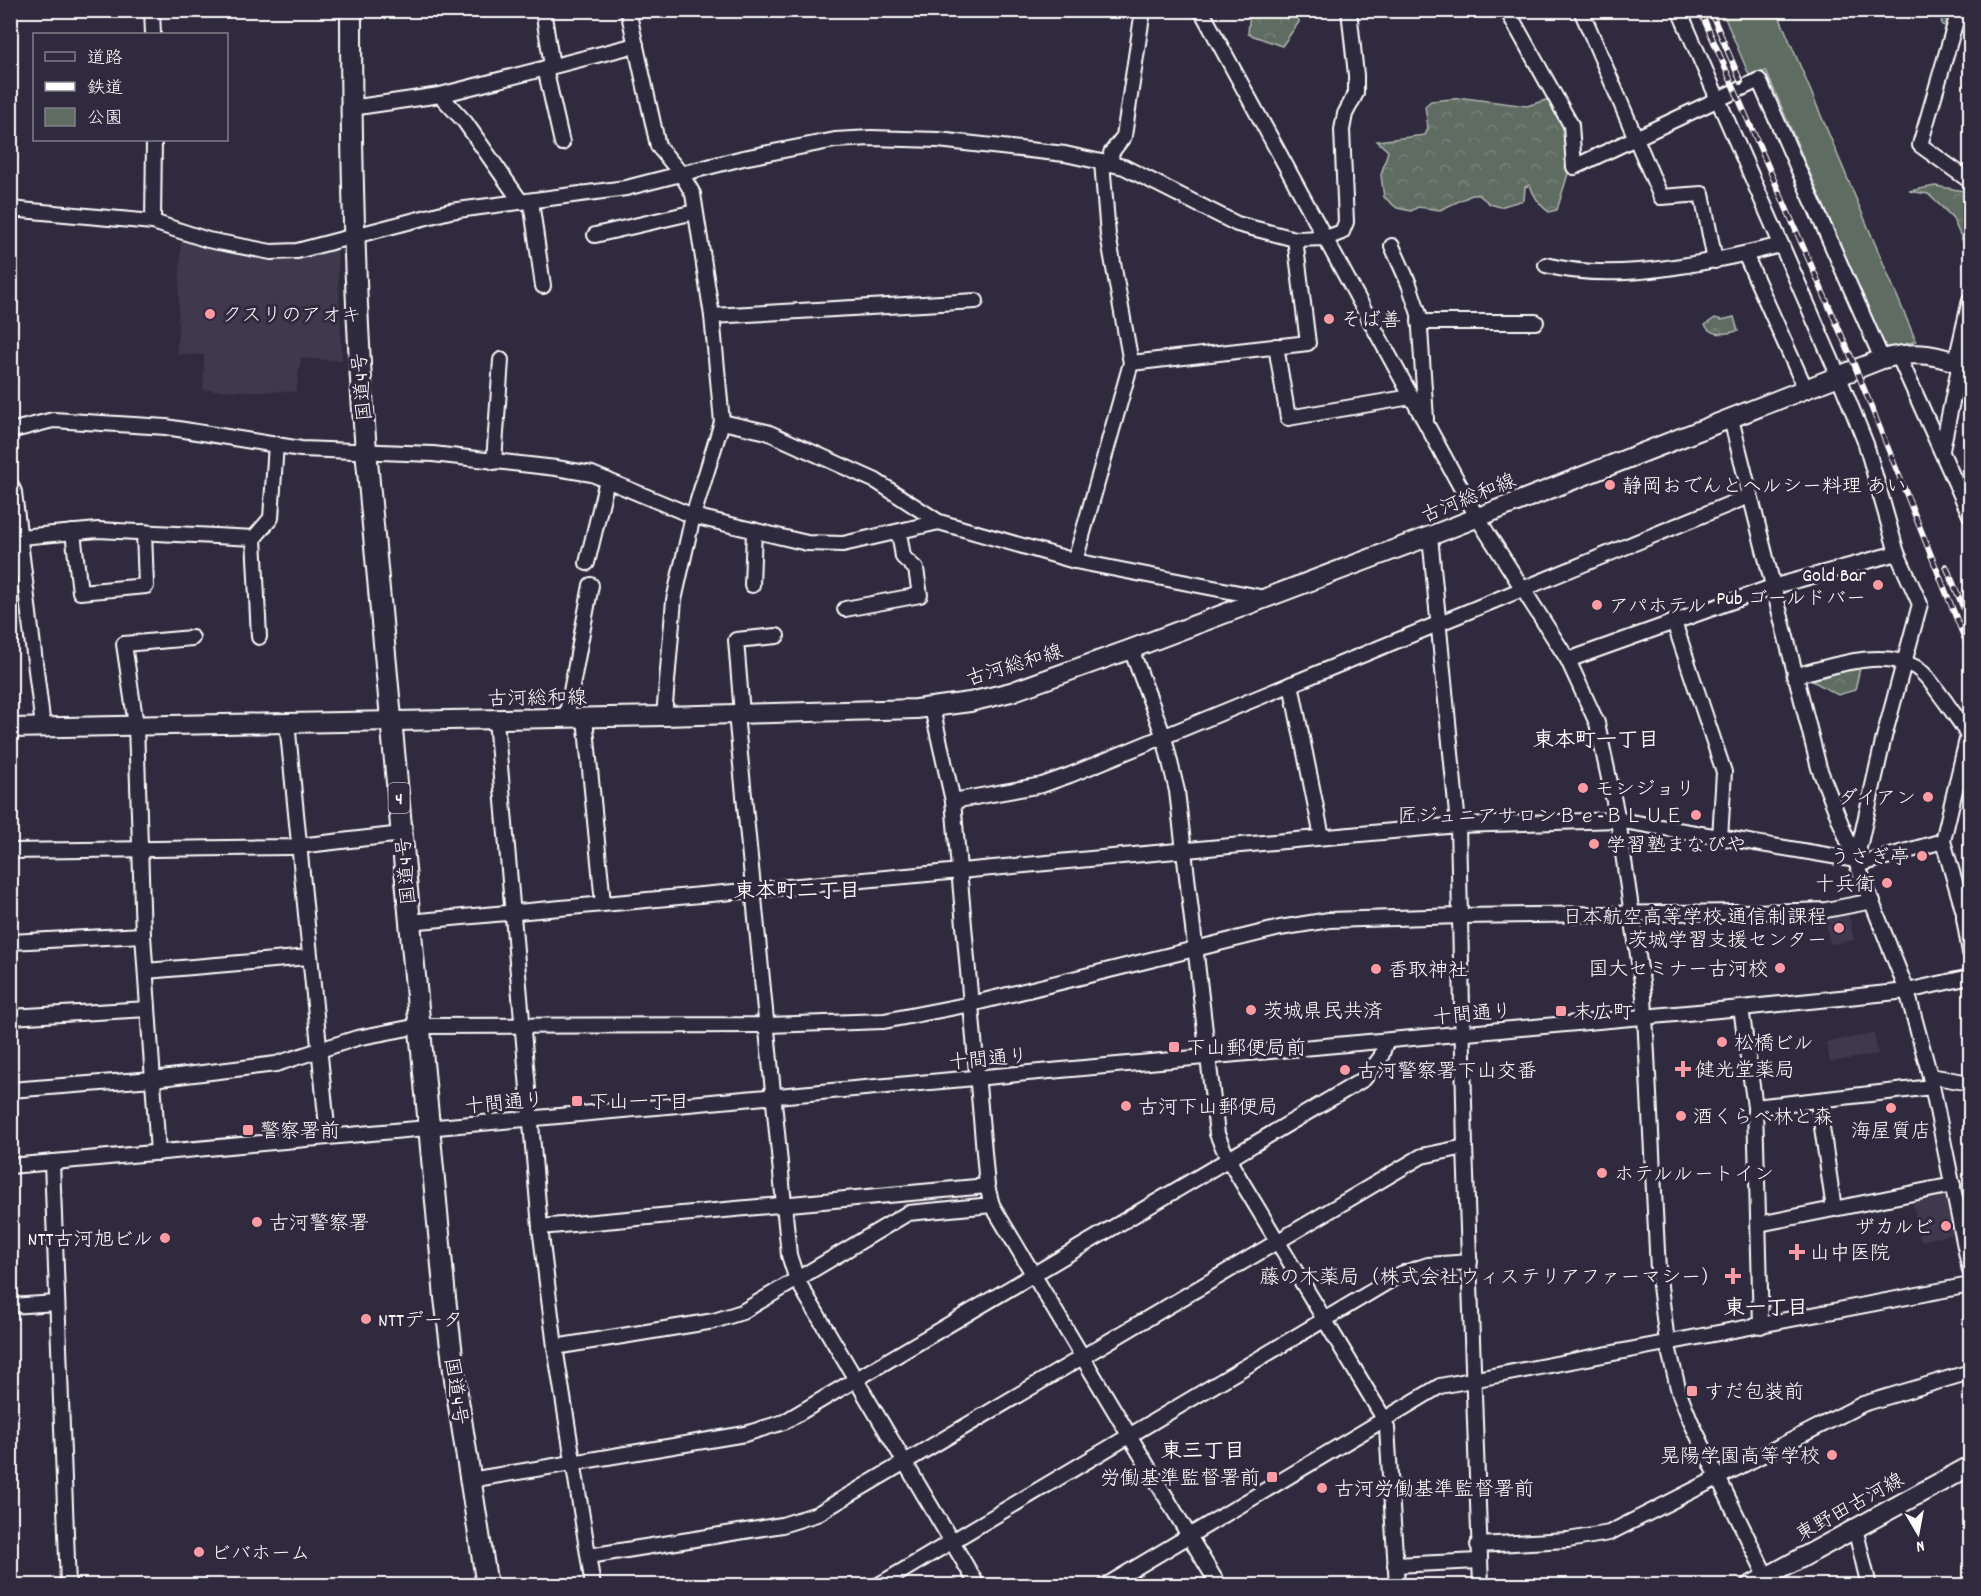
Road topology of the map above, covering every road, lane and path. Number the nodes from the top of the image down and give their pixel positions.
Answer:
1 (152, 10) edge
2 (351, 10) edge
3 (543, 10) edge
4 (628, 10) edge
5 (1143, 10) edge
6 (1201, 10) edge
7 (1349, 10) edge
8 (1507, 10) edge
9 (1581, 10) edge
10 (1679, 10) edge
11 (1959, 10) edge
12 (153, 33) edge
13 (636, 45) junction
14 (549, 67) junction
15 (440, 95) junction
16 (1716, 100) junction
17 (351, 108) junction
18 (1634, 137) junction
19 (154, 141) edge
20 (562, 143) dead end
21 (1107, 163) junction
22 (682, 175) junction
23 (1971, 181) edge
24 (526, 201) junction
25 (10, 209) edge
26 (695, 212) junction
27 (153, 222) junction
28 (352, 235) junction
29 (595, 235) dead end
30 (1326, 238) junction
31 (1295, 239) junction
32 (1781, 245) junction
33 (1392, 246) dead end
34 (1745, 254) junction
35 (1715, 261) junction
36 (1546, 265) dead end
37 (543, 286) dead end
38 (1971, 300) edge
39 (976, 301) dead end
40 (712, 316) junction
41 (1419, 322) junction
42 (1536, 322) dead end
43 (1276, 346) junction
44 (1890, 357) junction
45 (501, 360) dead end
46 (1131, 363) junction
47 (1962, 364) edge
48 (1839, 377) junction
49 (1806, 390) junction
50 (1411, 397) junction
51 (1731, 419) junction
52 (722, 422) junction
53 (1426, 424) junction
54 (10, 431) edge
55 (276, 444) junction
56 (366, 450) junction
57 (1942, 452) junction
58 (494, 462) junction
59 (607, 480) junction
60 (10, 483) edge
61 (1749, 496) junction
62 (1971, 515) edge
63 (693, 516) junction
64 (1477, 517) junction
65 (939, 522) junction
66 (754, 530) junction
67 (73, 532) junction
68 (144, 532) junction
69 (898, 532) junction
70 (1430, 536) junction
71 (20, 537) junction
72 (254, 538) junction
73 (1897, 553) junction
74 (1075, 561) junction
75 (587, 563) dead end
76 (591, 585) dead end
77 (752, 585) dead end
78 (1772, 587) junction
79 (1521, 589) junction
80 (1264, 598) junction
81 (844, 609) dead end
82 (1674, 622) junction
83 (1438, 623) junction
84 (777, 636) dead end
85 (259, 637) dead end
86 (192, 638) dead end
87 (1131, 649) junction
88 (1568, 660) junction
89 (1904, 662) junction
90 (1794, 676) junction
91 (1291, 684) junction
92 (932, 708) junction
93 (739, 714) junction
94 (664, 716) junction
95 (566, 718) junction
96 (585, 718) junction
97 (496, 720) junction
98 (392, 721) junction
99 (287, 722) junction
100 (136, 725) junction
101 (43, 727) junction
102 (10, 728) edge
103 (1164, 737) junction
104 (1969, 740) edge
105 (953, 801) junction
106 (1618, 820) junction
107 (1458, 825) junction
108 (402, 834) junction
109 (1322, 837) junction
110 (1720, 838) junction
111 (1943, 841) junction
112 (298, 846) junction
113 (140, 849) junction
114 (1185, 850) junction
115 (10, 851) edge
116 (1856, 861) junction
117 (959, 870) junction
118 (753, 889) junction
119 (1873, 902) junction
120 (603, 903) junction
121 (513, 910) junction
122 (1967, 911) edge
123 (1631, 914) junction
124 (1461, 915) junction
125 (409, 922) junction
126 (143, 935) junction
127 (10, 942) edge
128 (1194, 948) junction
129 (1971, 952) edge
130 (309, 957) junction
131 (146, 971) junction
132 (1970, 975) edge
133 (1908, 991) junction
134 (971, 1004) junction
135 (1741, 1008) junction
136 (148, 1009) junction
137 (10, 1017) edge
138 (1646, 1017) junction
139 (522, 1024) junction
140 (767, 1025) junction
141 (419, 1026) junction
142 (1464, 1032) junction
143 (1386, 1041) junction
144 (319, 1052) junction
145 (1207, 1056) junction
146 (153, 1079) junction
147 (978, 1079) junction
148 (1931, 1082) junction
149 (1971, 1083) edge
150 (10, 1090) edge
151 (773, 1098) junction
152 (1818, 1100) junction
153 (1755, 1107) junction
154 (532, 1119) junction
155 (430, 1128) junction
156 (328, 1137) junction
157 (1465, 1148) junction
158 (158, 1153) junction
159 (1228, 1159) junction
160 (52, 1162) junction
161 (10, 1166) edge
162 (1953, 1185) junction
163 (987, 1186) junction
164 (782, 1205) junction
165 (992, 1205) junction
166 (1834, 1209) junction
167 (1759, 1224) junction
168 (540, 1227) junction
169 (1277, 1240) junction
170 (1470, 1262) junction
171 (1971, 1271) edge
172 (1034, 1275) junction
173 (797, 1280) junction
174 (1971, 1285) edge
175 (57, 1303) junction
176 (10, 1306) edge
177 (1324, 1320) junction
178 (1761, 1326) junction
179 (1667, 1342) junction
180 (555, 1347) junction
181 (1081, 1357) junction
182 (1971, 1372) edge
183 (855, 1379) junction
184 (1472, 1379) junction
185 (1383, 1417) junction
186 (1130, 1436) junction
187 (574, 1461) junction
188 (905, 1461) junction
189 (1971, 1466) edge
190 (1716, 1476) junction
191 (470, 1480) junction
192 (1855, 1528) junction
193 (1189, 1535) junction
194 (952, 1542) junction
195 (1478, 1545) junction
196 (589, 1556) junction
197 (1479, 1561) junction
198 (1395, 1565) junction
199 (1770, 1581) edge
200 (68, 1586) edge
201 (487, 1586) edge
202 (593, 1586) edge
203 (877, 1586) edge
204 (978, 1586) edge
205 (1105, 1586) edge
206 (1219, 1586) edge
207 (1397, 1586) edge
208 (1481, 1586) edge
209 (1750, 1586) edge
210 (1869, 1586) edge

1 - 12 street
2 - 17 highway, 国道4号 / 4
3 - 14 street
4 - 13 street
5 - 21 street
6 - 30 street
7 - 30 street
8 - 18 street
9 - 18 street
10 - 16 street
11 - 23 street
13 - 14 street
13 - 22 street
14 - 15 street
14 - 20 street
15 - 17 street
15 - 24 street
16 - 18 street
16 - 32 street
16 - 44 street
17 - 28 highway, 国道4号 / 4
18 - 35 street
19 - 27 street
21 - 22 street
21 - 31 street
21 - 46 street
22 - 24 street
22 - 26 street
24 - 28 street
24 - 37 street
25 - 27 street
26 - 29 street
26 - 40 street
27 - 28 street
28 - 56 highway, 国道4号 / 4
30 - 31 street
30 - 50 street
31 - 43 street
32 - 34 street
32 - 48 street
33 - 41 street
34 - 35 street
34 - 49 street
35 - 36 street
38 - 47 street
39 - 40 street
40 - 52 street
41 - 42 street
41 - 53 street
43 - 46 street
43 - 50 street
44 - 47 main road, 古河総和線
44 - 48 main road, 古河総和線
44 - 57 street
45 - 58 street
46 - 74 street
47 - 57 street
48 - 49 main road, 古河総和線
48 - 73 street
49 - 51 main road, 古河総和線
50 - 53 street
51 - 61 street
51 - 64 main road, 古河総和線
52 - 63 street
52 - 65 street
53 - 64 street
54 - 55 street
55 - 56 street
55 - 72 street
56 - 58 street
56 - 98 highway, 国道4号 / 4
57 - 62 street
58 - 59 street
59 - 63 street
59 - 75 street
60 - 71 street
61 - 78 street
61 - 79 street
63 - 66 street
63 - 94 street
64 - 70 main road, 古河総和線
64 - 79 street
65 - 69 street
65 - 74 street
66 - 69 street
66 - 77 street
67 - 68 street
67 - 68 street
67 - 71 street
68 - 72 street
69 - 81 street
70 - 80 main road, 古河総和線
70 - 83 street
71 - 101 street
72 - 85 street
73 - 78 street
73 - 89 street
74 - 80 street
76 - 95 street
78 - 82 street
78 - 90 street
79 - 83 street
79 - 88 street
80 - 87 main road, 古河総和線
82 - 88 street
82 - 110 street
83 - 91 street
83 - 107 street
84 - 93 street
86 - 100 street
87 - 92 main road, 古河総和線
87 - 103 street
88 - 106 street
89 - 90 street
89 - 104 street
89 - 116 street
90 - 116 street
91 - 103 street
91 - 109 street
92 - 93 main road, 古河総和線
92 - 105 street
93 - 94 main road, 古河総和線
93 - 118 street
94 - 96 main road, 古河総和線
95 - 96 main road, 古河総和線
95 - 97 main road, 古河総和線
96 - 120 street
97 - 98 main road, 古河総和線
97 - 121 street
98 - 99 main road, 古河総和線
98 - 108 highway, 国道4号 / 4
99 - 100 main road, 古河総和線
99 - 112 street
100 - 101 main road, 古河総和線
100 - 113 street
101 - 102 main road, 古河総和線
103 - 105 street
103 - 114 street
104 - 111 street
105 - 117 street
106 - 107 street
106 - 110 street
106 - 123 street
107 - 109 street
107 - 124 street
108 - 112 street
108 - 125 highway, 国道4号 / 4
109 - 114 street
110 - 116 street
111 - 116 street
111 - 122 street
112 - 113 street
112 - 130 street
113 - 115 street
113 - 126 street
114 - 117 street
114 - 128 street
116 - 119 street
117 - 118 street
117 - 134 street
118 - 120 street
118 - 140 street
119 - 123 street
119 - 133 street
120 - 121 street
121 - 125 street
121 - 139 street
122 - 129 street
123 - 124 street
123 - 138 street
124 - 128 street
124 - 142 street
125 - 141 highway, 国道4号 / 4
126 - 127 street
126 - 131 street
128 - 134 street
128 - 145 street
130 - 131 street
130 - 144 street
131 - 136 street
132 - 133 street, 十間通り
133 - 135 street, 十間通り
133 - 148 street
134 - 140 street
134 - 147 street
135 - 138 street, 十間通り
135 - 153 street
136 - 137 street
136 - 146 street
138 - 142 street, 十間通り
138 - 179 street
139 - 140 street
139 - 141 street
139 - 154 street
140 - 151 street
141 - 144 street
141 - 155 highway, 国道4号 / 4
142 - 143 street, 十間通り
142 - 157 street
143 - 145 street, 十間通り
143 - 159 street
144 - 146 street
144 - 156 street
145 - 147 street, 十間通り
145 - 159 street
146 - 150 street
146 - 158 street
147 - 151 street, 十間通り
147 - 163 street
148 - 149 street
148 - 152 street
148 - 162 street
151 - 154 street, 十間通り
151 - 164 street
152 - 153 street
152 - 166 street
153 - 167 street
154 - 155 street, 十間通り
154 - 168 street
155 - 156 street, 十間通り
155 - 191 highway, 国道4号 / 4
156 - 158 street, 十間通り
157 - 169 street
157 - 170 street
158 - 160 street, 十間通り
159 - 169 street
159 - 172 street
160 - 161 street, 十間通り
160 - 175 street
162 - 166 street
162 - 171 street
163 - 164 street
163 - 165 street
164 - 168 street
164 - 173 street
165 - 172 street
165 - 173 street
166 - 167 street
167 - 178 street
168 - 180 street
169 - 177 street
169 - 181 street
170 - 177 street
170 - 184 street
172 - 181 street
172 - 183 street
173 - 180 street
173 - 183 street
174 - 178 street
175 - 176 street
175 - 200 street
177 - 185 street
177 - 186 street
178 - 179 street
179 - 184 street
179 - 190 street
180 - 187 street
181 - 186 street
181 - 188 street
182 - 190 street
183 - 187 street
183 - 188 street
184 - 185 street
184 - 195 street
185 - 193 street
185 - 198 street
186 - 193 street
186 - 194 street
187 - 191 street
187 - 196 street
188 - 194 street
188 - 196 street
189 - 192 main road, 東野田古河線
190 - 195 street
190 - 199 street
191 - 201 highway, 国道4号 / 4
192 - 199 main road, 東野田古河線
192 - 210 street
193 - 205 street
193 - 206 street
194 - 203 street
194 - 204 street
195 - 197 street
196 - 202 street
197 - 198 street
197 - 208 street
198 - 207 street
199 - 209 main road, 東野田古河線

